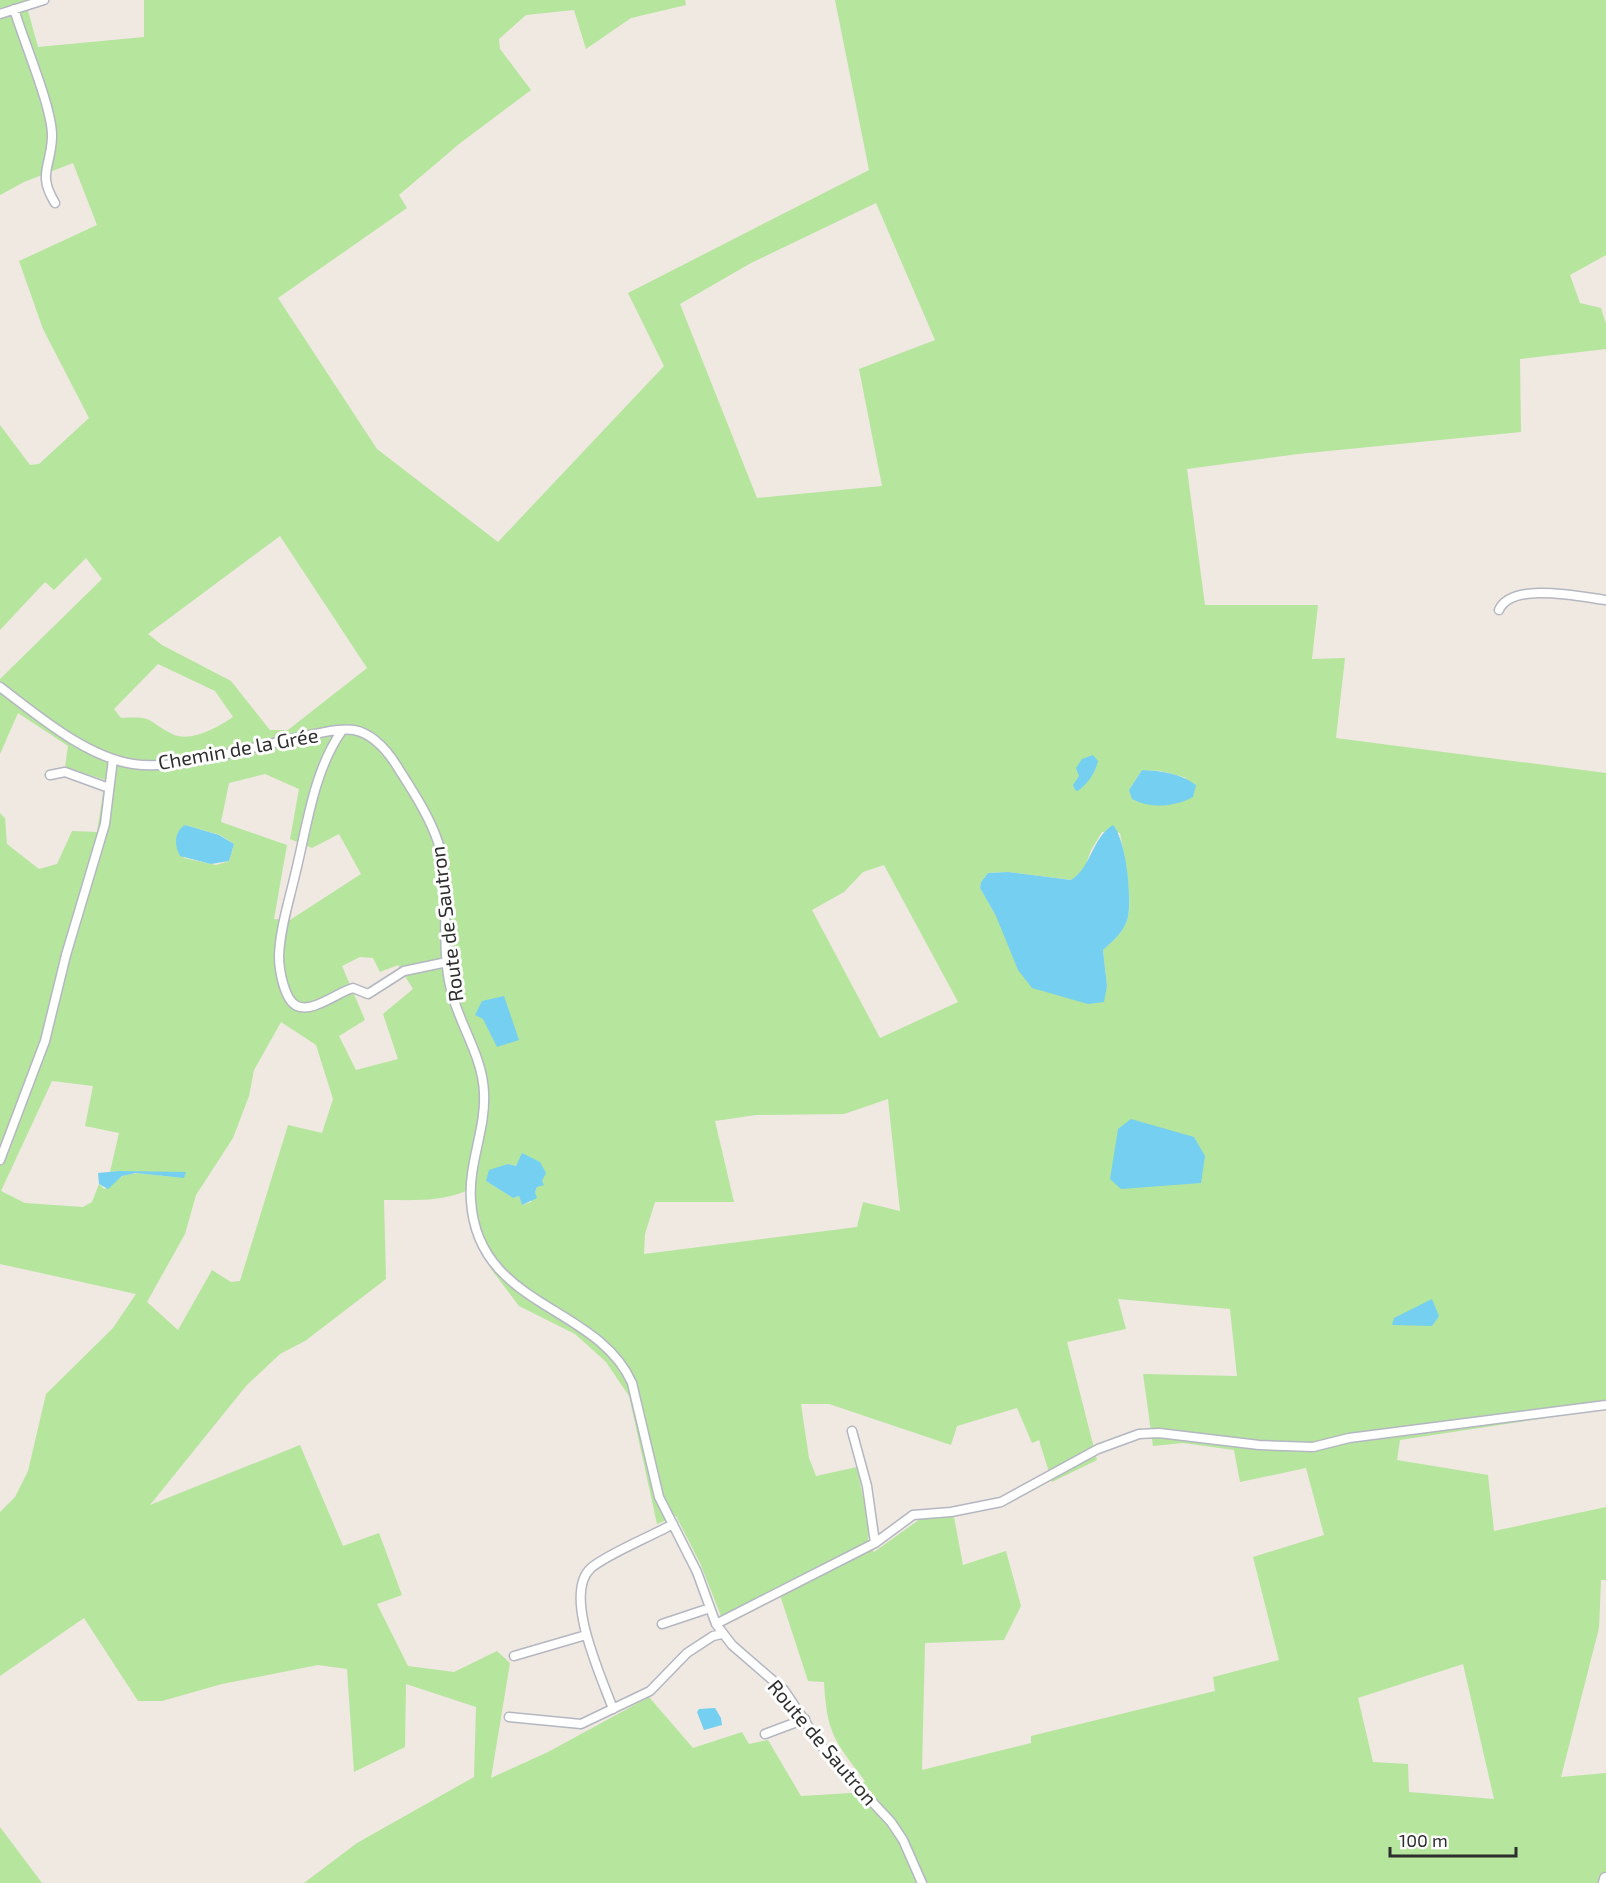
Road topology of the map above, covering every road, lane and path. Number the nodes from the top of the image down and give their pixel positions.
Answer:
1 (44, 0) edge
2 (14, 9) junction
3 (0, 14) edge
4 (55, 203) dead end
5 (1606, 600) edge
6 (1499, 610) dead end
7 (0, 687) edge
8 (353, 730) joint
9 (341, 732) junction
10 (113, 759) junction
11 (50, 776) dead end
12 (109, 788) junction
13 (447, 962) junction
14 (0, 1160) edge
15 (1606, 1405) edge
16 (852, 1431) dead end
17 (673, 1524) junction
18 (875, 1543) junction
19 (710, 1608) junction
20 (662, 1624) dead end
21 (716, 1624) junction
22 (722, 1634) junction
23 (586, 1635) junction
24 (514, 1656) dead end
25 (613, 1709) junction
26 (508, 1717) dead end
27 (805, 1719) junction
28 (765, 1734) dead end
29 (922, 1883) edge

1 - 2 street
2 - 3 street
2 - 4 street
5 - 6 street
7 - 10 street, Chemin de la Grée
8 - 9 street, Chemin de la Grée
8 - 13 street, Route de Sautron
9 - 10 street, Chemin de la Grée
9 - 13 street
10 - 12 street
11 - 12 street
12 - 14 street
13 - 17 street, Route de Sautron
15 - 18 street
16 - 18 street
17 - 19 street, Route de Sautron
17 - 23 street
18 - 21 street
19 - 20 street
19 - 21 street, Route de Sautron
21 - 22 street, Route de Sautron
22 - 25 street
22 - 27 street, Route de Sautron
23 - 24 street
23 - 25 street
25 - 26 street
27 - 28 street
27 - 29 street, Route de Sautron

